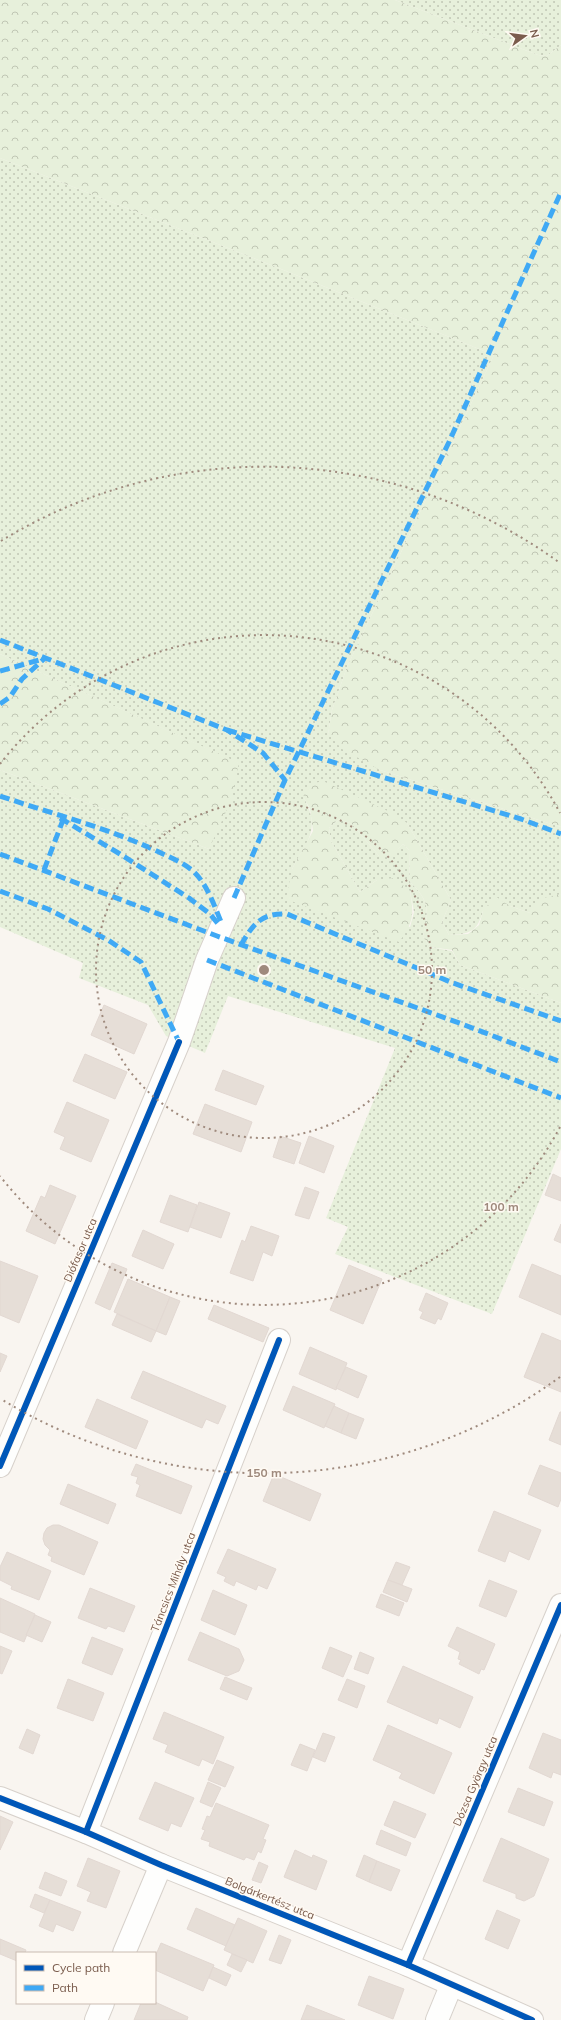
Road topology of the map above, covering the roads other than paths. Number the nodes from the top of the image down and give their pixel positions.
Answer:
1 (234, 898) dead end
2 (279, 1340) dead end
3 (0, 1466) edge
4 (561, 1605) edge
5 (0, 1798) edge
6 (86, 1832) junction
7 (161, 1865) junction
8 (124, 1952) edge
9 (408, 1965) junction
10 (451, 1986) junction
11 (103, 2004) edge
12 (96, 2020) edge
13 (437, 2020) edge
14 (532, 2020) edge

1 - 3 street, Diófasor utca
2 - 6 street, Táncsics Mihály utca
4 - 9 street, Dózsa György utca
5 - 6 street, Bolgárkertész utca
6 - 7 street, Bolgárkertész utca
7 - 8 street
7 - 9 street, Bolgárkertész utca
9 - 10 street, Bolgárkertész utca
10 - 13 street
10 - 14 street, Bolgárkertész utca
11 - 12 street

